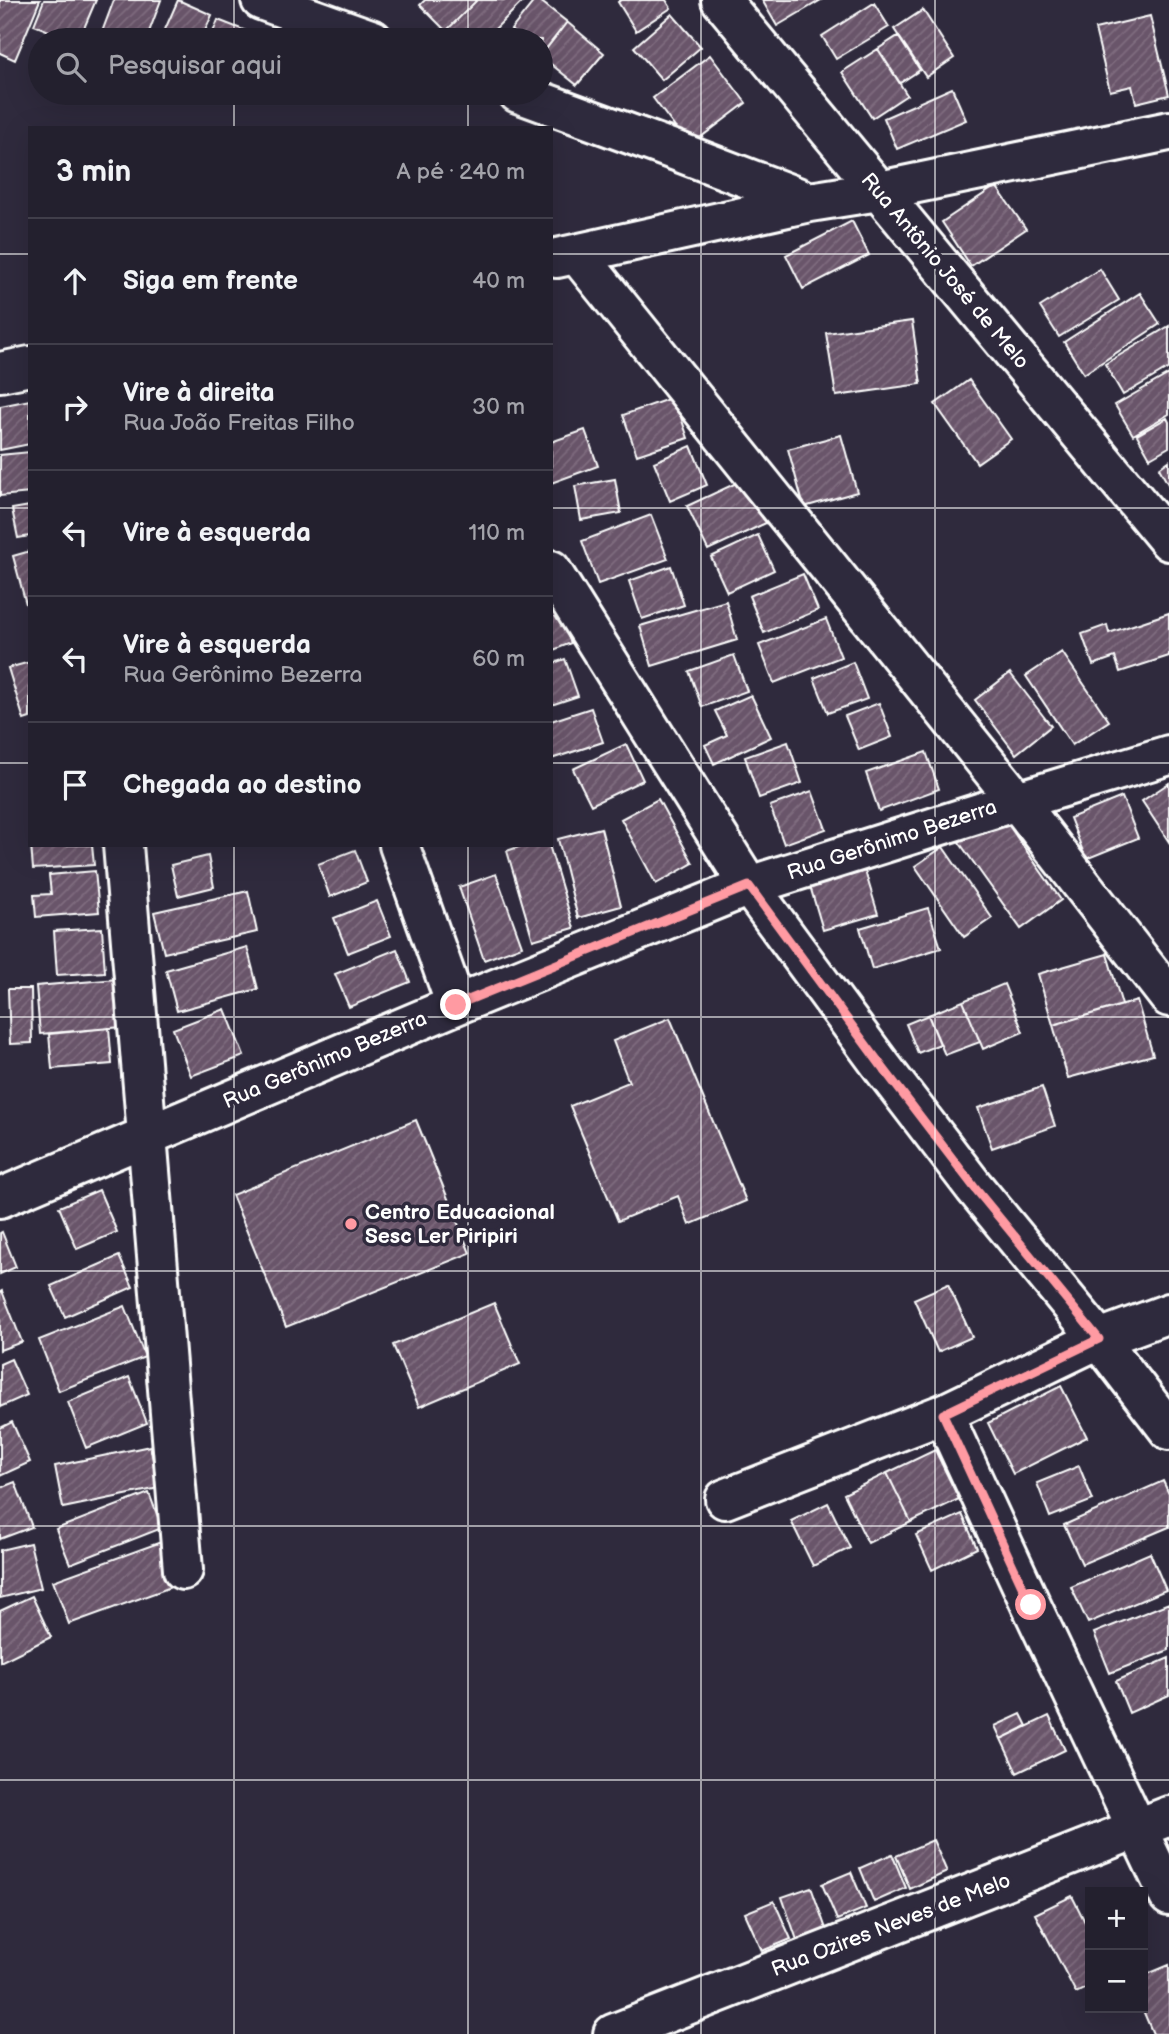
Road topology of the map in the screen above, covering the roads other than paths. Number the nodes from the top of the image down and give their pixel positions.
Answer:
1 (261, 0) edge
2 (721, 0) edge
3 (339, 28) edge
4 (550, 105) edge
5 (1169, 131) edge
6 (879, 191) junction
7 (810, 202) junction
8 (564, 256) edge
9 (28, 366) edge
10 (0, 372) edge
11 (1169, 541) edge
12 (553, 573) edge
13 (1169, 755) edge
14 (1017, 801) junction
15 (124, 847) edge
16 (400, 847) edge
17 (749, 886) junction
18 (1169, 997) edge
19 (456, 1005) junction
20 (147, 1135) junction
21 (0, 1198) edge
22 (1169, 1313) edge
23 (1099, 1339) junction
24 (943, 1414) junction
25 (1169, 1430) edge
26 (725, 1499) dead end
27 (183, 1570) dead end
28 (1153, 1822) edge
29 (1169, 1896) edge
30 (613, 2034) edge

1 - 3 street
2 - 6 street, Rua Antônio José de Melo
4 - 7 street
5 - 6 street
6 - 7 street
6 - 11 street, Rua Antônio José de Melo
7 - 8 street
8 - 14 street
9 - 10 street
12 - 17 street
13 - 14 street, Rua Gerônimo Bezerra
14 - 17 street, Rua Gerônimo Bezerra
14 - 18 street
15 - 20 street
16 - 19 street
17 - 19 street, Rua Gerônimo Bezerra
17 - 23 street
19 - 20 street, Rua Gerônimo Bezerra
20 - 21 street, Rua Gerônimo Bezerra
20 - 27 street
22 - 23 street
23 - 24 street
23 - 25 street
24 - 26 street
24 - 28 street
28 - 29 street
28 - 30 street, Rua Ozires Neves de Melo

